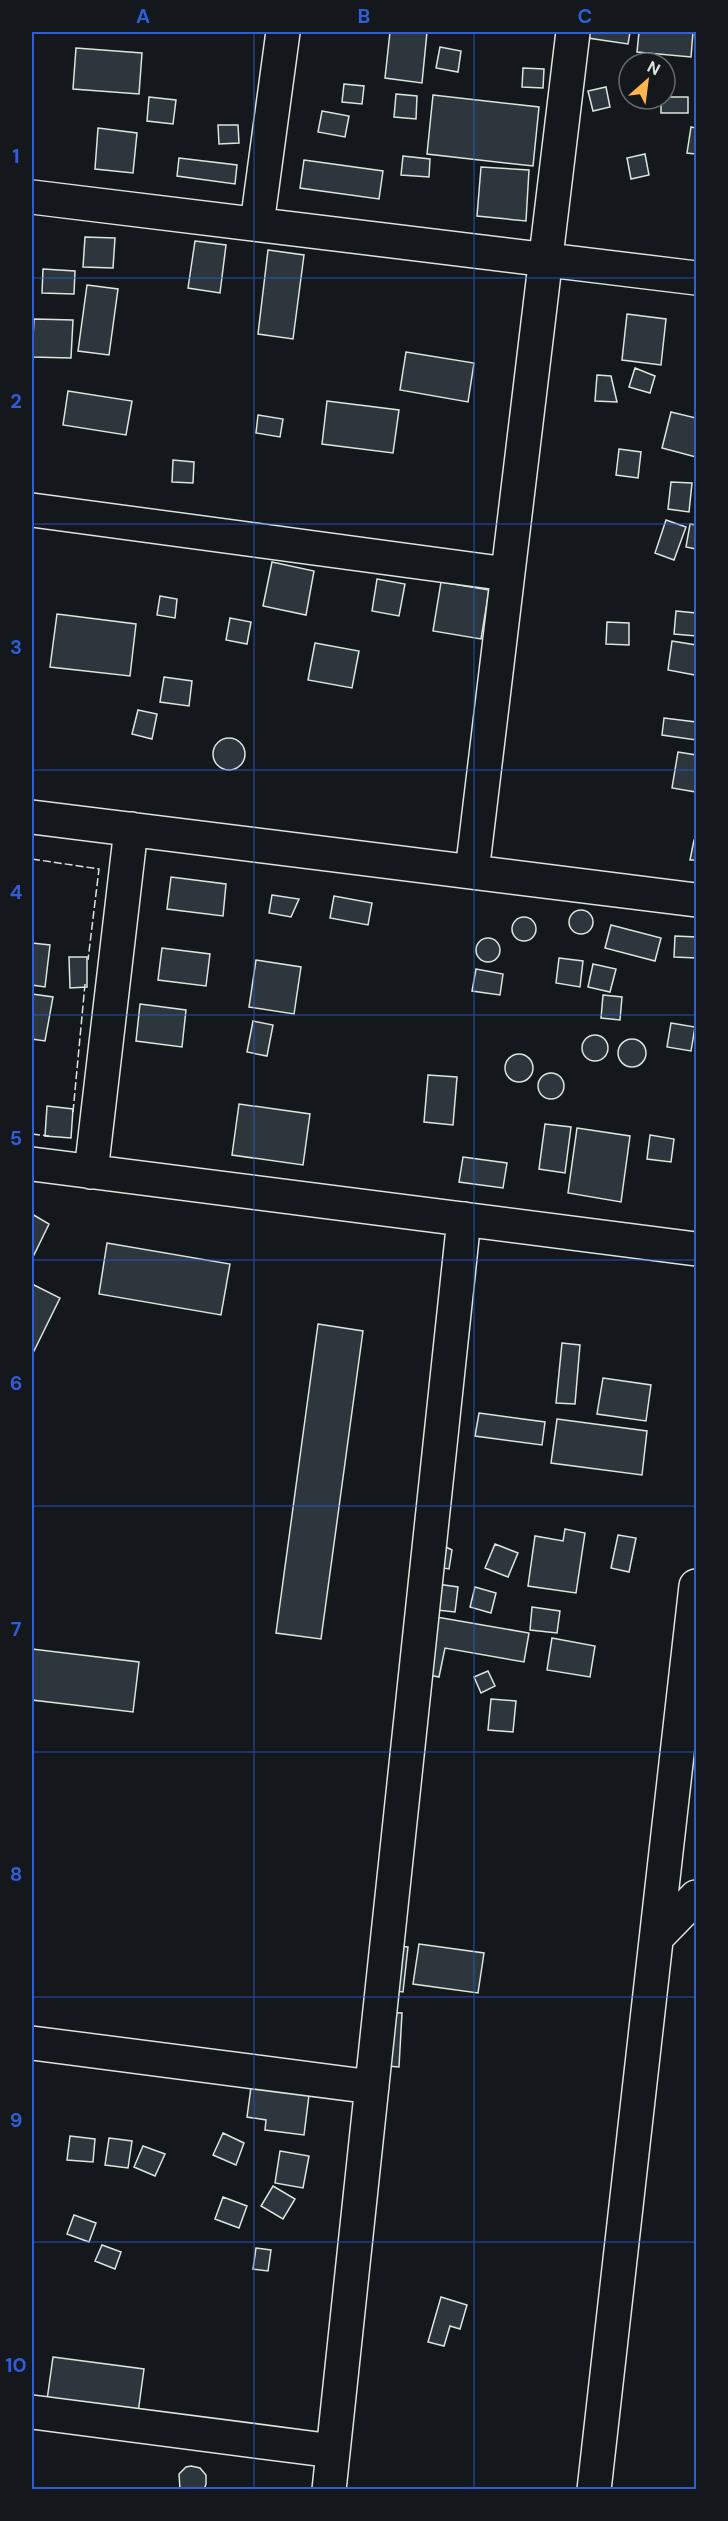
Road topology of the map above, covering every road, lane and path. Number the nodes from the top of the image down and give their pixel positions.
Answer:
1 (283, 32) edge
2 (573, 32) edge
3 (32, 197) edge
4 (256, 224) junction
5 (544, 260) junction
6 (696, 278) edge
7 (32, 510) edge
8 (507, 574) junction
9 (32, 817) edge
10 (131, 830) junction
11 (472, 872) junction
12 (696, 900) edge
13 (32, 1164) edge
14 (91, 1172) junction
15 (464, 1219) junction
16 (696, 1248) edge
17 (696, 1586) edge
18 (696, 1897) edge
19 (657, 1937) junction
20 (32, 2043) edge
21 (372, 2087) junction
22 (32, 2412) edge
23 (333, 2451) junction
24 (329, 2490) edge
25 (594, 2490) edge

1 - 4 street
2 - 5 street
3 - 4 street
4 - 5 street
5 - 6 street
5 - 8 street
7 - 8 street
8 - 11 street
9 - 10 street
10 - 11 street
10 - 14 street
11 - 12 street
13 - 14 street
14 - 15 street
15 - 16 street
15 - 21 street
17 - 19 street
18 - 19 street
19 - 25 street
20 - 21 street
21 - 23 street
22 - 23 street
23 - 24 street

